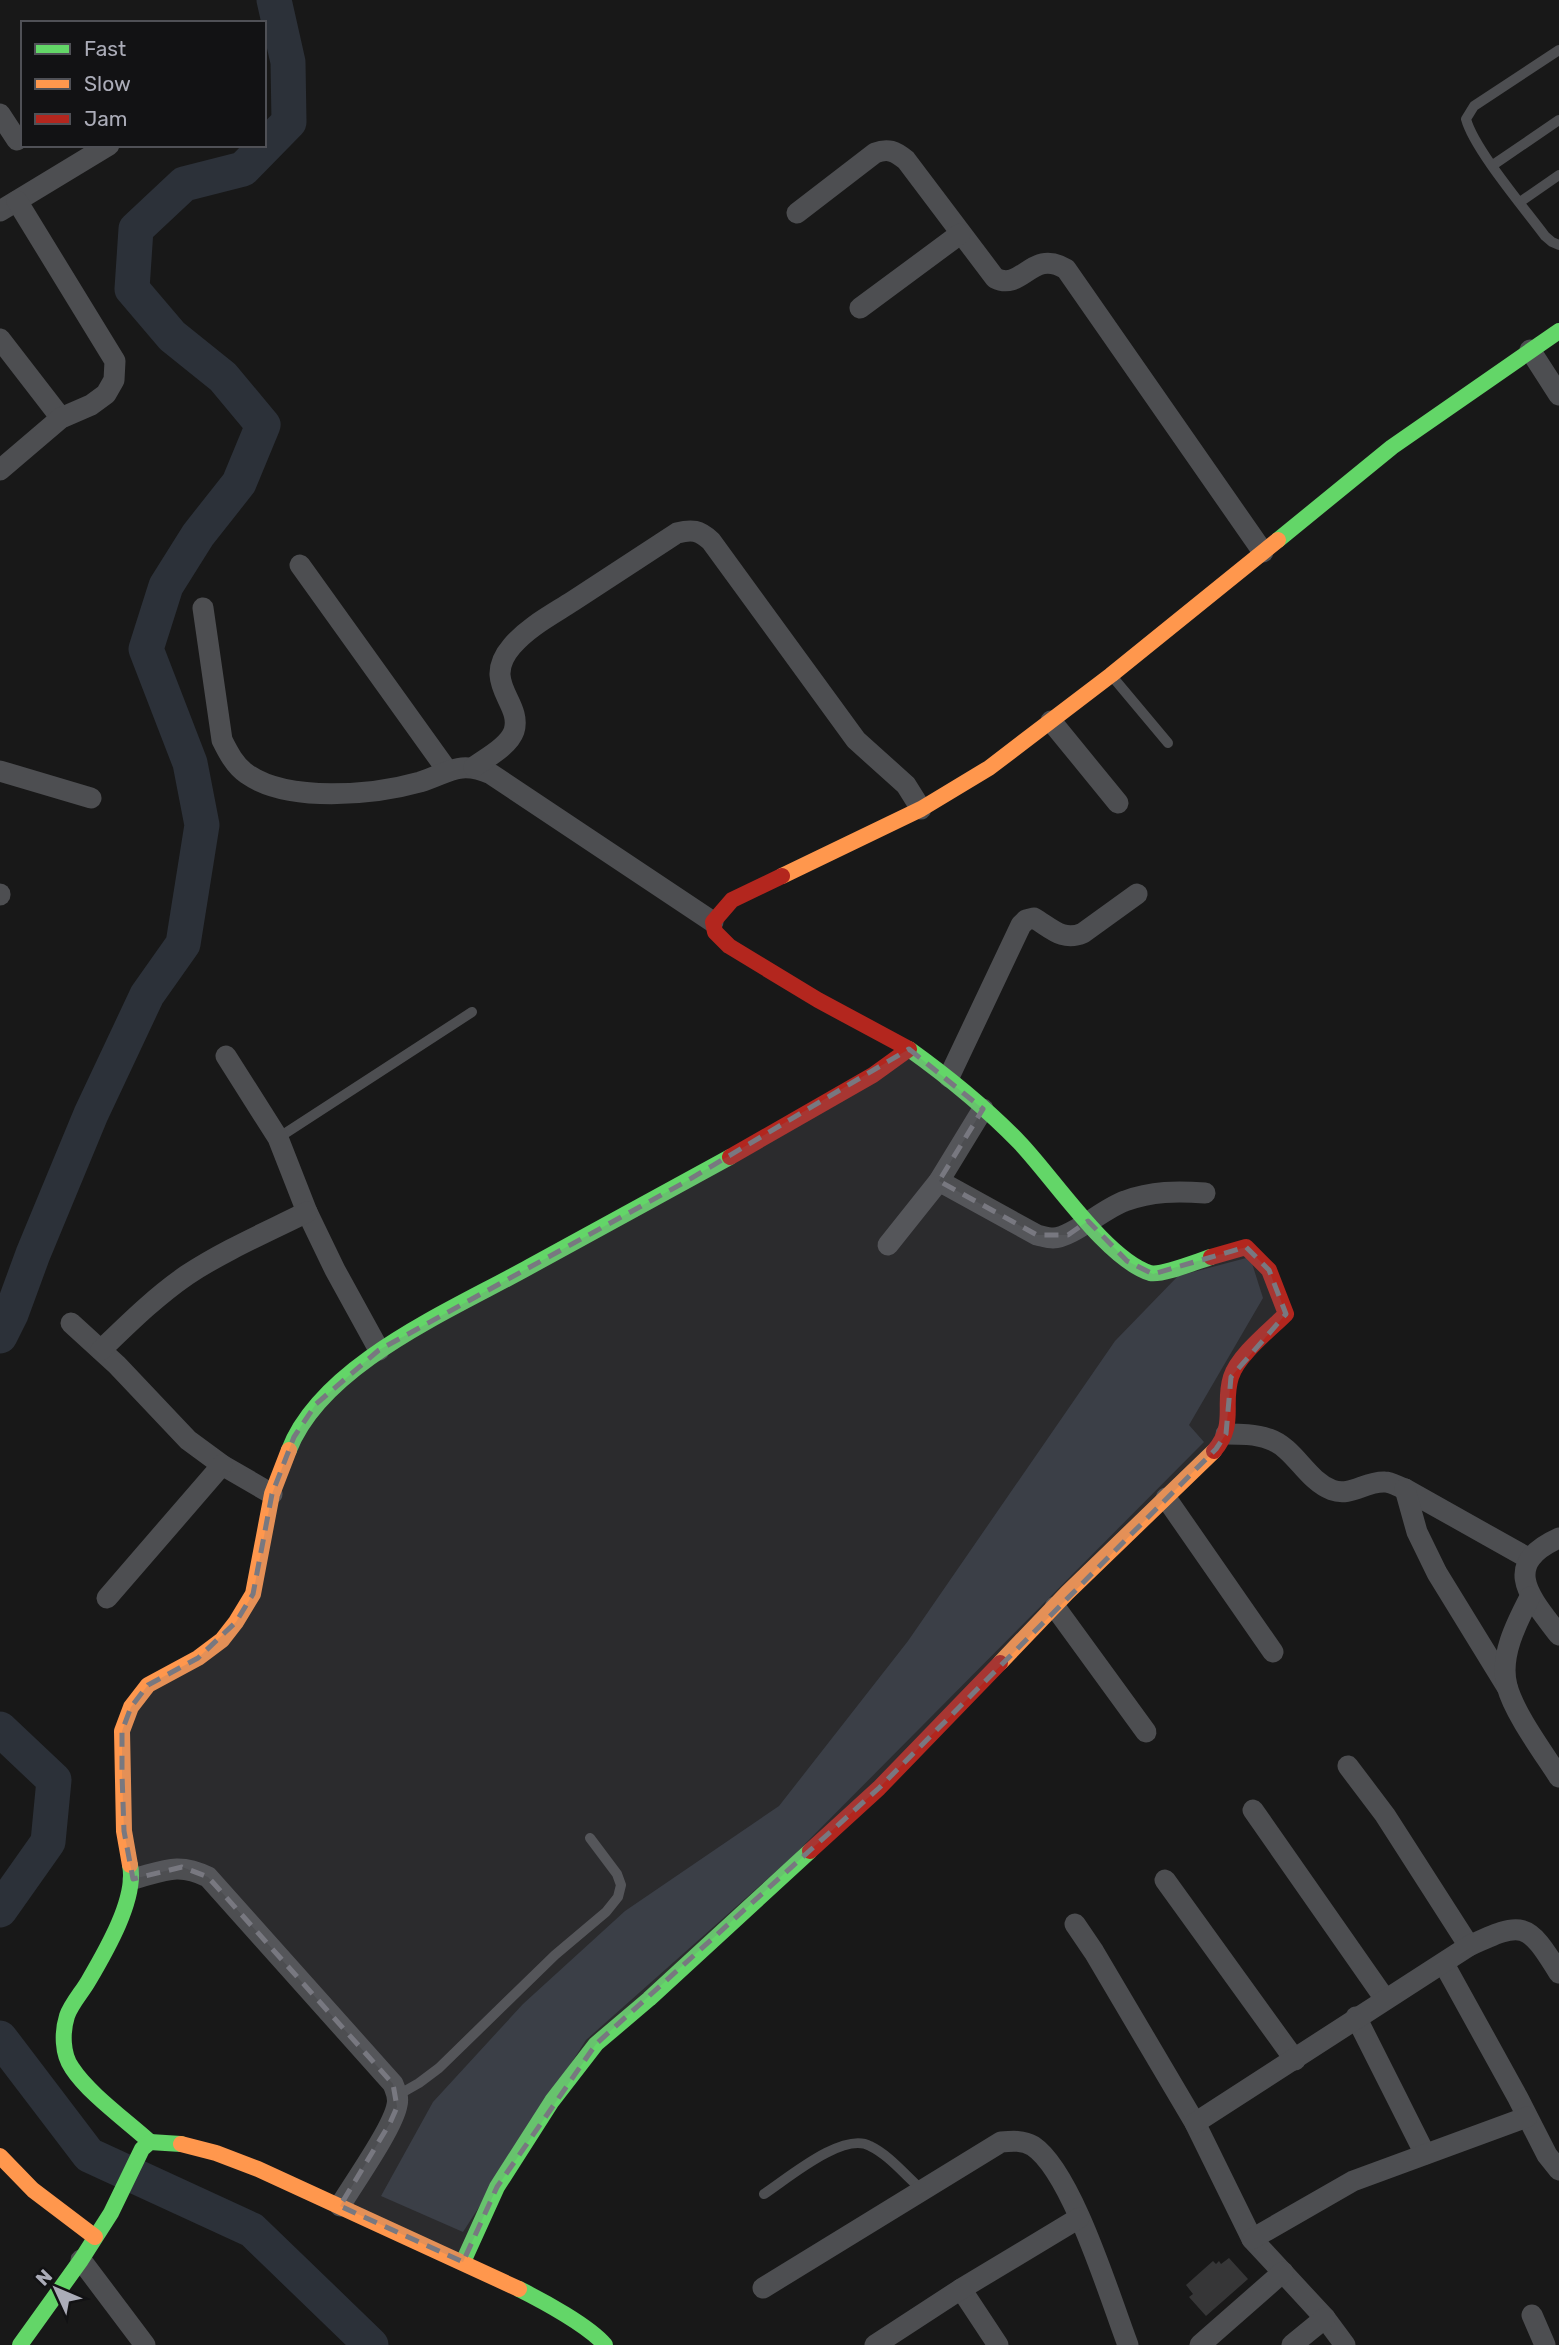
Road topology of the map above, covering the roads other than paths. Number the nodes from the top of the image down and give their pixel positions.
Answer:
1 (1559, 51) edge
2 (0, 114) edge
3 (1559, 120) edge
4 (17, 140) dead end
5 (106, 147) edge
6 (1493, 165) junction
7 (1559, 175) edge
8 (1520, 202) junction
9 (9, 206) edge
10 (797, 213) dead end
11 (960, 234) junction
12 (1559, 244) edge
13 (860, 308) dead end
14 (1559, 331) edge
15 (0, 339) edge
16 (1530, 350) junction
17 (1559, 395) edge
18 (61, 418) junction
19 (0, 470) edge
20 (1263, 552) junction
21 (300, 565) dead end
22 (202, 608) dead end
23 (1111, 675) junction
24 (1051, 721) junction
25 (1168, 743) dead end
26 (474, 767) junction
27 (447, 770) junction
28 (0, 771) edge
29 (91, 798) dead end
30 (1118, 803) dead end
31 (922, 809) junction
32 (1137, 894) dead end
33 (713, 922) junction
34 (472, 1012) dead end
35 (909, 1049) junction
36 (226, 1056) dead end
37 (949, 1077) junction
38 (983, 1109) junction
39 (278, 1138) junction
40 (939, 1181) junction
41 (1205, 1193) dead end
42 (307, 1212) junction
43 (1088, 1221) junction
44 (887, 1245) dead end
45 (71, 1323) dead end
46 (101, 1350) junction
47 (379, 1350) junction
48 (1226, 1434) junction
49 (222, 1465) junction
50 (1405, 1489) junction
51 (272, 1494) junction
52 (1166, 1498) junction
53 (1559, 1538) edge
54 (1528, 1558) junction
55 (1530, 1597) junction
56 (107, 1598) dead end
57 (1055, 1607) junction
58 (1559, 1635) edge
59 (1273, 1652) dead end
60 (1507, 1687) junction
61 (1146, 1732) dead end
62 (1348, 1766) dead end
63 (1559, 1777) edge
64 (1253, 1810) dead end
65 (590, 1838) dead end
66 (134, 1879) junction
67 (1165, 1880) dead end
68 (1075, 1924) dead end
69 (1469, 1946) junction
70 (1444, 1964) junction
71 (1559, 1973) edge
72 (1385, 2000) junction
73 (1356, 2017) junction
74 (1295, 2060) junction
75 (398, 2095) junction
76 (1527, 2117) junction
77 (1195, 2123) junction
78 (146, 2146) junction
79 (1425, 2154) junction
80 (0, 2156) edge
81 (1555, 2158) edge
82 (921, 2189) junction
83 (764, 2194) dead end
84 (348, 2210) junction
85 (1079, 2218) junction
86 (95, 2237) junction
87 (1252, 2239) junction
88 (456, 2259) junction
89 (81, 2260) junction
90 (1283, 2272) junction
91 (763, 2288) dead end
92 (961, 2288) junction
93 (1532, 2315) dead end
94 (1325, 2318) junction
95 (20, 2345) edge
96 (145, 2345) edge
97 (605, 2345) edge
98 (875, 2345) edge
99 (998, 2345) edge
100 (1128, 2345) edge
101 (1200, 2345) edge
102 (1293, 2345) edge
103 (1345, 2345) edge
104 (1545, 2345) edge

1 - 6 lane
2 - 4 street
3 - 6 lane
5 - 9 street
6 - 8 lane
7 - 8 lane
8 - 12 lane
9 - 18 street
10 - 11 street
11 - 13 street
11 - 20 street
14 - 16 street
15 - 18 street
16 - 17 street
16 - 20 street
18 - 19 street
20 - 23 street
21 - 27 street
22 - 27 street
23 - 24 street
23 - 25 lane
24 - 30 street
24 - 31 street
26 - 27 street
26 - 31 street
26 - 33 street
28 - 29 street
31 - 33 street
32 - 37 street
33 - 35 street
34 - 39 lane
35 - 37 street
35 - 47 street
36 - 39 street
37 - 38 street
38 - 40 street
38 - 43 street
39 - 42 street
40 - 43 street
40 - 44 street
41 - 43 street
42 - 46 street
42 - 47 street
43 - 48 street
45 - 46 street
46 - 49 street
47 - 51 street
48 - 50 street
48 - 52 street
49 - 51 street
49 - 56 street
50 - 54 street
50 - 60 street
51 - 66 street
52 - 57 street
52 - 59 street
53 - 54 street
54 - 55 street
55 - 58 street
55 - 60 street
57 - 61 street
57 - 88 street
60 - 63 street
62 - 69 street
64 - 72 street
65 - 75 lane
66 - 75 street
66 - 78 street
67 - 74 street
68 - 77 street
69 - 70 street
69 - 71 street
70 - 72 street
70 - 76 street
72 - 73 street
73 - 74 street
73 - 79 street
74 - 77 street
75 - 84 street
76 - 79 street
76 - 81 street
77 - 87 street
78 - 84 street
78 - 86 street
79 - 87 street
80 - 86 street
82 - 83 lane
82 - 85 street
82 - 91 street
84 - 88 street
85 - 92 street
85 - 100 street
86 - 89 street
87 - 90 street
88 - 97 street
89 - 95 street
89 - 96 street
90 - 94 street
90 - 101 street
92 - 98 street
92 - 99 street
93 - 104 street
94 - 102 street
94 - 103 street

